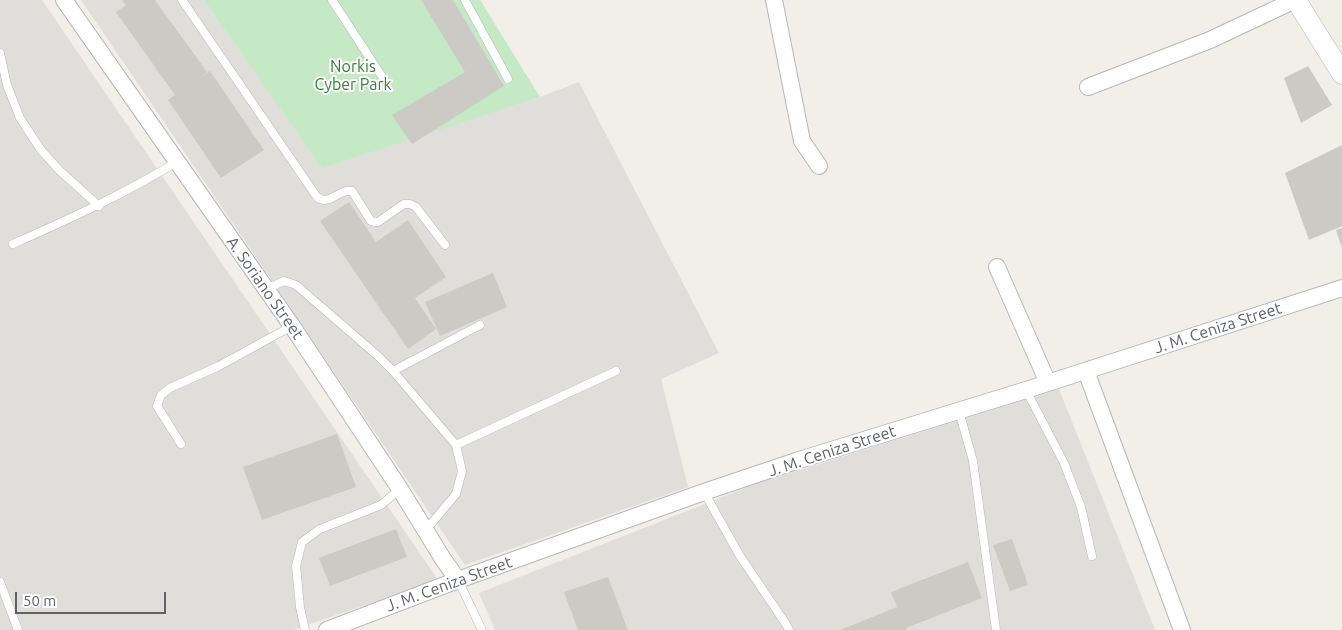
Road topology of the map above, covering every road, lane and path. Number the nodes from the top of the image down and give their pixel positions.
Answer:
1 (64, 0) edge
2 (182, 0) edge
3 (332, 0) edge
4 (465, 0) edge
5 (774, 0) edge
6 (1296, 0) edge
7 (0, 53) edge
8 (1342, 74) edge
9 (382, 75) dead end
10 (508, 79) dead end
11 (1088, 87) dead end
12 (178, 161) junction
13 (819, 166) dead end
14 (99, 206) junction
15 (13, 244) dead end
16 (446, 245) dead end
17 (997, 266) dead end
18 (1342, 288) edge
19 (266, 290) junction
20 (480, 324) dead end
21 (292, 326) junction
22 (393, 371) junction
23 (1086, 371) junction
24 (616, 372) dead end
25 (1048, 383) junction
26 (1026, 390) junction
27 (959, 411) junction
28 (181, 444) dead end
29 (456, 445) junction
30 (400, 489) junction
31 (704, 492) junction
32 (425, 531) junction
33 (1092, 556) dead end
34 (458, 580) junction
35 (0, 582) edge
36 (18, 630) edge
37 (305, 630) edge
38 (327, 630) edge
39 (482, 630) edge
40 (789, 630) edge
41 (996, 630) edge
42 (1182, 630) edge

1 - 12 street, A. Soriano Street
2 - 16 lane
3 - 9 lane
4 - 10 lane
5 - 13 street
6 - 8 street
6 - 11 street
7 - 14 lane
12 - 14 lane
12 - 19 street, A. Soriano Street
14 - 15 lane
17 - 25 street
18 - 23 street, J. M. Ceniza Street
19 - 21 street, A. Soriano Street
19 - 22 lane
20 - 22 lane
21 - 28 lane
21 - 30 street, A. Soriano Street
22 - 29 lane
23 - 25 street, J. M. Ceniza Street
23 - 42 street
24 - 29 lane
25 - 26 street, J. M. Ceniza Street
26 - 27 street, J. M. Ceniza Street
26 - 33 lane
27 - 31 street, J. M. Ceniza Street
27 - 41 lane
29 - 32 lane
30 - 32 street, A. Soriano Street
30 - 37 lane
31 - 34 street, J. M. Ceniza Street
31 - 40 lane
32 - 34 street, A. Soriano Street
34 - 38 street, J. M. Ceniza Street
34 - 39 lane
35 - 36 lane

